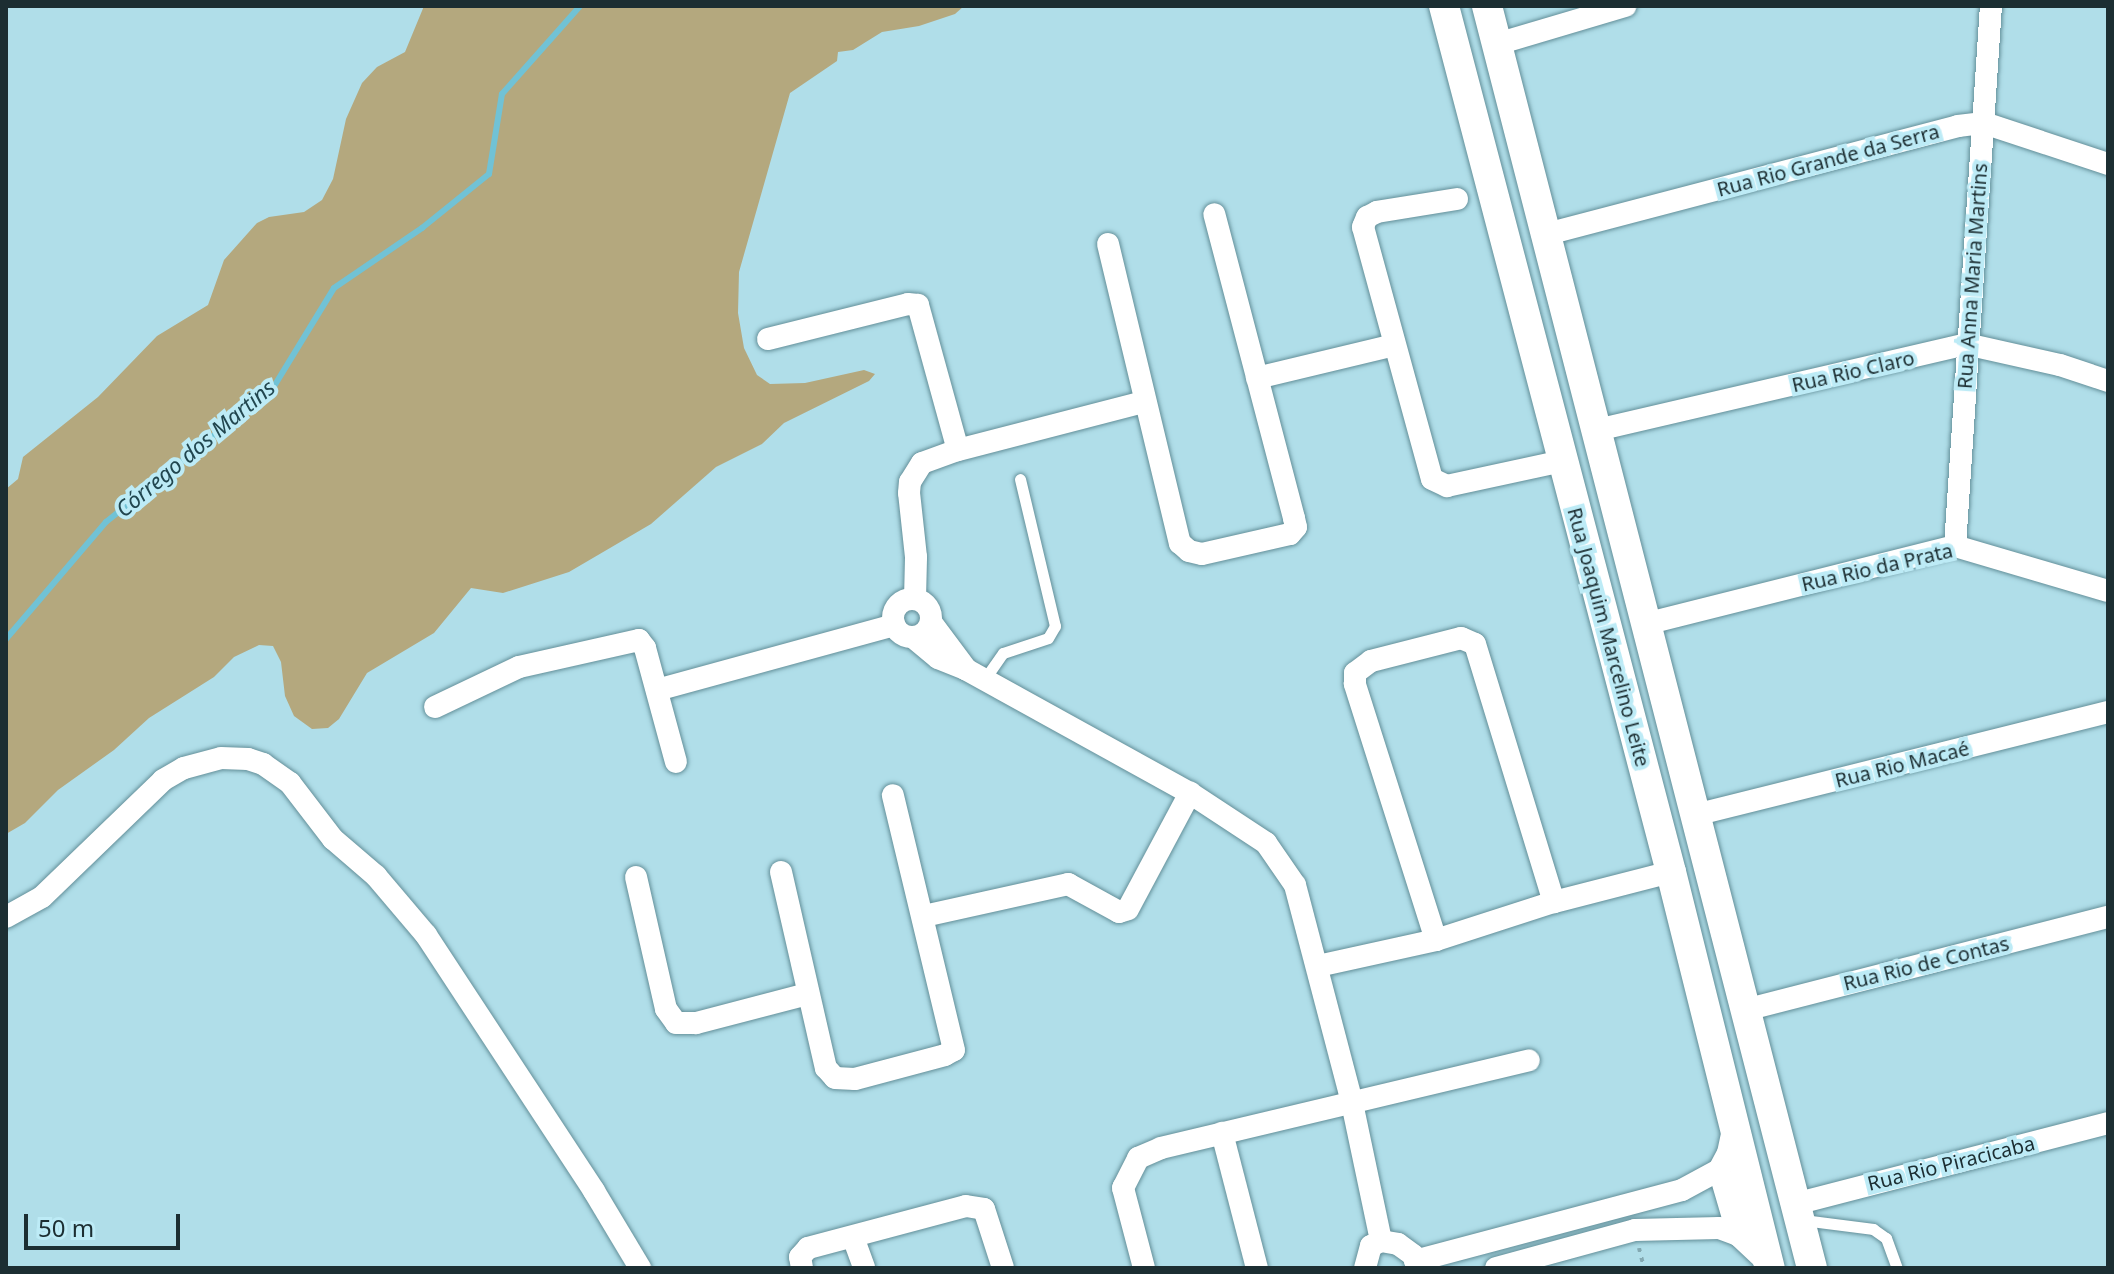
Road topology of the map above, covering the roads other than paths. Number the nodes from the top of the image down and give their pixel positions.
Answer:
1 (1444, 6) edge
2 (1462, 6) edge
3 (1487, 6) edge
4 (1625, 6) edge
5 (1991, 6) edge
6 (1497, 44) junction
7 (1984, 123) junction
8 (2108, 164) edge
9 (1457, 199) dead end
10 (1214, 214) dead end
11 (1547, 234) junction
12 (1108, 244) dead end
13 (768, 339) dead end
14 (1966, 344) junction
15 (1394, 345) junction
16 (1257, 378) junction
17 (2108, 381) edge
18 (1144, 402) junction
19 (1597, 430) junction
20 (958, 450) junction
21 (1566, 474) junction
22 (1020, 479) dead end
23 (1609, 481) junction
24 (1623, 536) junction
25 (1584, 546) junction
26 (1955, 546) junction
27 (2108, 591) edge
28 (909, 601) junction
29 (931, 622) junction
30 (1645, 624) junction
31 (894, 625) junction
32 (914, 638) junction
33 (976, 675) junction
34 (657, 690) junction
35 (435, 707) dead end
36 (2108, 712) edge
37 (676, 762) dead end
38 (1190, 793) junction
39 (893, 795) dead end
40 (1695, 815) junction
41 (781, 872) dead end
42 (1671, 872) junction
43 (636, 877) dead end
44 (1554, 902) junction
45 (924, 916) junction
46 (6, 917) edge
47 (2108, 917) edge
48 (1436, 940) junction
49 (1318, 966) junction
50 (807, 994) junction
51 (1702, 997) junction
52 (1745, 1010) junction
53 (1529, 1060) dead end
54 (1352, 1103) junction
55 (1735, 1121) junction
56 (2108, 1123) edge
57 (1222, 1133) junction
58 (1784, 1161) junction
59 (1719, 1170) junction
60 (1797, 1212) junction
61 (1738, 1235) junction
62 (853, 1237) junction
63 (1381, 1241) junction
64 (1416, 1265) edge
65 (1771, 1267) edge
66 (640, 1268) edge
67 (802, 1268) edge
68 (864, 1268) edge
69 (1003, 1268) edge
70 (1144, 1268) edge
71 (1257, 1268) edge
72 (1365, 1268) edge
73 (1496, 1268) edge
74 (1812, 1268) edge
75 (1897, 1268) edge

1 - 21 main road, Rua Joaquim Marcelino Leite
2 - 6 main road
3 - 6 main road, Rua Joaquim Marcelino Leite
4 - 6 street
5 - 7 street, Rua Anna Maria Martins
6 - 11 main road, Rua Joaquim Marcelino Leite
7 - 8 street, Rua Rio Grande da Serra
7 - 11 street, Rua Rio Grande da Serra
7 - 14 street, Rua Anna Maria Martins
9 - 15 street
10 - 16 street
11 - 19 main road, Rua Joaquim Marcelino Leite
12 - 18 street
13 - 20 street
14 - 17 street, Rua Rio Claro
14 - 19 street, Rua Rio Claro
14 - 26 street, Rua Anna Maria Martins
15 - 16 street
15 - 21 street
16 - 18 street
18 - 20 street
19 - 23 main road, Rua Joaquim Marcelino Leite
20 - 28 street
21 - 23 main road
21 - 25 main road, Rua Joaquim Marcelino Leite
22 - 33 lane
23 - 24 main road, Rua Joaquim Marcelino Leite
24 - 25 main road
24 - 30 main road, Rua Joaquim Marcelino Leite
25 - 42 main road, Rua Joaquim Marcelino Leite
26 - 27 street, Rua Rio da Prata
26 - 30 street, Rua Rio da Prata
28 - 29 street
28 - 31 street
29 - 32 street
29 - 33 street
30 - 40 main road, Rua Joaquim Marcelino Leite
31 - 32 street
31 - 34 street
32 - 33 street
33 - 38 street
34 - 35 street
34 - 37 street
36 - 40 street, Rua Rio Macaé
38 - 45 street
38 - 49 street
39 - 45 street
40 - 52 main road, Rua Joaquim Marcelino Leite
41 - 50 street
42 - 44 street
42 - 51 main road, Rua Joaquim Marcelino Leite
43 - 50 street
44 - 48 street
44 - 48 street
45 - 50 street
46 - 66 street
47 - 52 street, Rua Rio de Contas
48 - 49 street
49 - 54 street
51 - 55 main road, Rua Joaquim Marcelino Leite
51 - 58 main road
52 - 58 main road, Rua Joaquim Marcelino Leite
53 - 54 street
54 - 57 street
54 - 63 street
55 - 59 street
55 - 65 main road, Rua Joaquim Marcelino Leite
56 - 60 street, Rua Rio Piracicaba
57 - 70 street
57 - 71 street
58 - 60 main road, Rua Joaquim Marcelino Leite
59 - 61 street
59 - 64 street
60 - 74 main road, Rua Joaquim Marcelino Leite
60 - 75 lane
61 - 65 street
61 - 73 street
62 - 67 street
62 - 68 street
62 - 69 street
63 - 64 street
63 - 72 street

